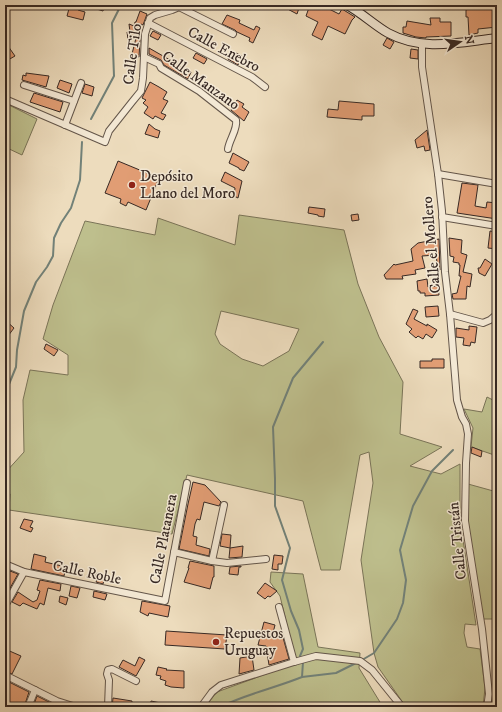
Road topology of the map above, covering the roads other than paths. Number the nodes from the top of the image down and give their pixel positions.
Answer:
1 (349, 5) edge
2 (182, 6) edge
3 (148, 23) junction
4 (233, 34) dead end
5 (497, 38) edge
6 (422, 44) junction
7 (144, 57) junction
8 (81, 83) dead end
9 (24, 85) dead end
10 (265, 87) dead end
11 (5, 99) edge
12 (74, 101) junction
13 (65, 125) junction
14 (228, 149) dead end
15 (438, 174) junction
16 (497, 184) edge
17 (442, 217) junction
18 (497, 226) edge
19 (450, 314) junction
20 (497, 314) edge
21 (468, 442) joint
22 (187, 483) dead end
23 (224, 505) dead end
24 (174, 552) junction
25 (266, 559) dead end
26 (212, 561) junction
27 (5, 564) edge
28 (24, 572) junction
29 (165, 601) joint
30 (5, 606) edge
31 (280, 606) dead end
32 (294, 662) junction
33 (5, 675) edge
34 (136, 681) dead end
35 (35, 690) junction
36 (28, 707) edge
37 (76, 707) edge
38 (108, 707) edge
39 (201, 707) edge
40 (402, 707) edge
41 (487, 707) edge

1 - 6 main road
2 - 3 street, Calle Tilo
2 - 4 street
3 - 7 street, Calle Tilo
3 - 10 street, Calle Enebro
5 - 6 main road
6 - 15 street, Calle el Mollero
7 - 13 street, Calle Tilo
7 - 14 street, Calle Manzano
8 - 12 street
9 - 12 street
11 - 13 street
12 - 13 street
15 - 16 street
15 - 17 street, Calle el Mollero
17 - 18 street
17 - 19 street, Calle el Mollero
19 - 20 street
19 - 21 street, Calle el Mollero
21 - 41 street, Calle Tristán
22 - 24 street, Calle Platanera
23 - 26 street
24 - 26 street
24 - 29 street, Calle Platanera
25 - 26 street
27 - 28 street, Calle Roble
28 - 29 street, Calle Roble
28 - 30 street
31 - 32 street
32 - 39 street
32 - 40 street
33 - 35 street
34 - 38 street
35 - 36 street
35 - 37 street

